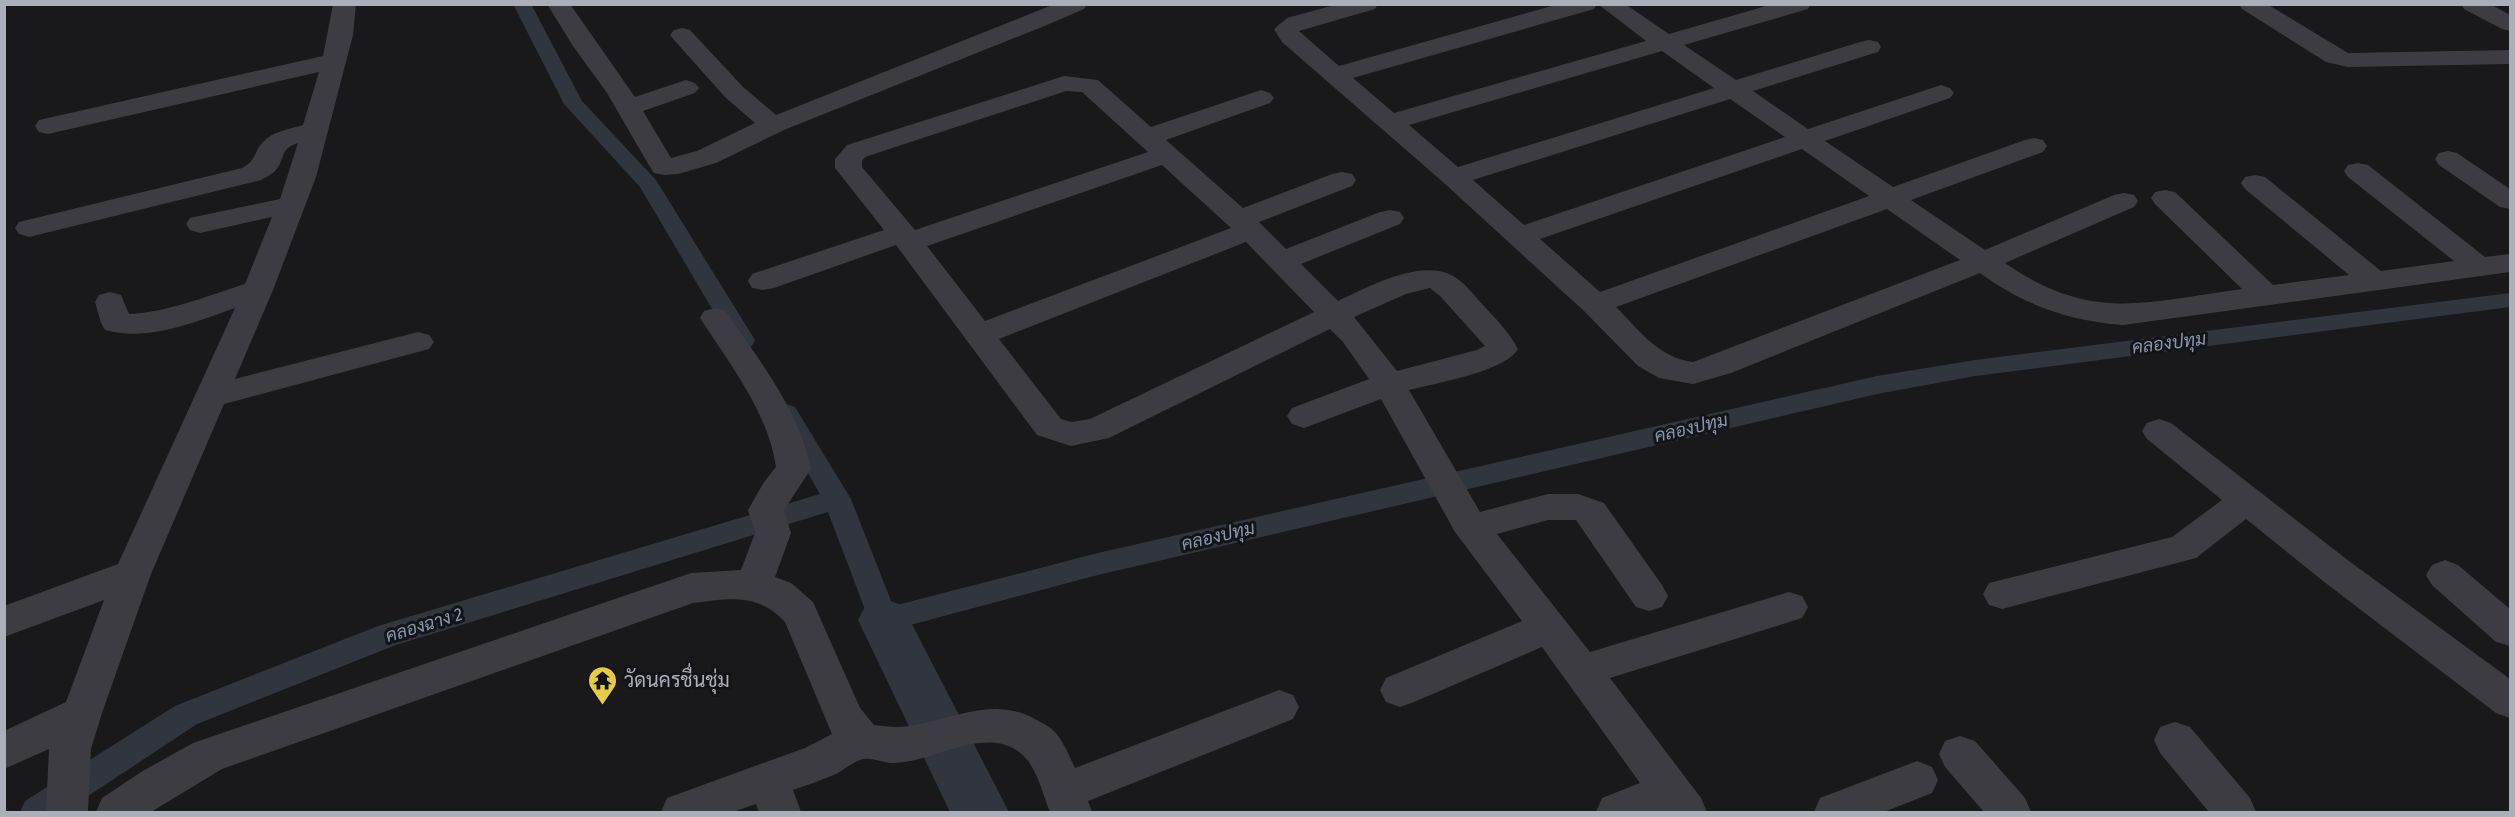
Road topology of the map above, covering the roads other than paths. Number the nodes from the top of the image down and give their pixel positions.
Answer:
1 (345, 4) edge
2 (558, 4) edge
3 (1076, 4) edge
4 (1367, 4) edge
5 (1586, 4) edge
6 (1609, 4) edge
7 (1800, 4) edge
8 (2250, 4) edge
9 (2472, 4) edge
10 (2511, 24) edge
11 (682, 35) dead end
12 (1664, 43) junction
13 (1869, 47) dead end
14 (2511, 57) edge
15 (334, 61) junction
16 (1336, 75) junction
17 (686, 88) dead end
18 (1732, 89) junction
19 (1941, 93) dead end
20 (1261, 98) dead end
21 (628, 108) junction
22 (1390, 122) junction
23 (772, 125) junction
24 (48, 126) dead end
25 (314, 130) junction
26 (1803, 138) junction
27 (1158, 145) junction
28 (2034, 146) dead end
29 (2448, 159) dead end
30 (2358, 171) dead end
31 (1454, 177) junction
32 (1342, 180) dead end
33 (2255, 183) dead end
34 (1890, 198) junction
35 (2165, 198) dead end
36 (2124, 201) dead end
37 (2511, 201) edge
38 (291, 205) junction
39 (1390, 218) dead end
40 (200, 224) dead end
41 (1245, 225) junction
42 (29, 228) dead end
43 (1520, 236) junction
44 (905, 238) junction
45 (1282, 261) junction
46 (1982, 262) junction
47 (2511, 262) edge
48 (2479, 267) junction
49 (763, 281) dead end
50 (2376, 282) junction
51 (258, 290) junction
52 (2266, 296) junction
53 (110, 302) dead end
54 (1595, 304) junction
55 (1336, 314) junction
56 (715, 318) dead end
57 (979, 335) junction
58 (418, 342) dead end
59 (1389, 384) junction
60 (209, 397) junction
61 (1304, 416) dead end
62 (2159, 431) dead end
63 (2246, 500) junction
64 (1470, 525) junction
65 (132, 574) junction
66 (2445, 575) dead end
67 (753, 585) junction
68 (2002, 594) dead end
69 (1650, 596) dead end
70 (1789, 607) dead end
71 (4, 622) edge
72 (1549, 627) junction
73 (2511, 631) edge
74 (1582, 671) junction
75 (1400, 690) dead end
76 (2511, 701) edge
77 (1279, 707) dead end
78 (82, 713) junction
79 (861, 740) junction
80 (2175, 740) dead end
81 (4, 751) edge
82 (1960, 754) dead end
83 (1917, 780) dead end
84 (774, 797) edge
85 (66, 798) edge
86 (1067, 802) edge
87 (1678, 802) edge
88 (117, 813) edge
89 (682, 813) edge
90 (1617, 813) edge
91 (1835, 813) edge
92 (2010, 813) edge
93 (2235, 813) edge

1 - 15 street
2 - 21 street
3 - 23 street
4 - 16 street
5 - 16 street
6 - 12 street
7 - 12 street
8 - 14 street
9 - 10 street
11 - 23 street
12 - 18 street
12 - 22 street
13 - 18 street
15 - 24 street
15 - 25 street
16 - 22 street
17 - 21 street
18 - 26 street
18 - 31 street
19 - 26 street
20 - 27 street
21 - 23 street
22 - 31 street
25 - 38 street
25 - 42 street
26 - 34 street
26 - 43 street
27 - 41 street
27 - 44 street
27 - 44 street
28 - 34 street
29 - 37 street
30 - 48 street
31 - 43 street
32 - 41 street
33 - 50 street
34 - 46 street
34 - 54 street
35 - 52 street
36 - 46 street
38 - 40 street
38 - 51 street
39 - 45 street
41 - 45 street
41 - 57 street
43 - 54 street
44 - 49 street
44 - 57 street
45 - 55 street
46 - 52 street
46 - 54 street
47 - 48 street
48 - 50 street
50 - 52 street
51 - 53 street
51 - 60 street
55 - 57 street
55 - 59 street
55 - 59 street
56 - 67 street
58 - 60 street
59 - 61 street
59 - 64 street
60 - 65 street
62 - 63 street
63 - 68 street
63 - 76 street
64 - 69 street
64 - 72 street
65 - 71 street
65 - 78 street
66 - 73 street
67 - 79 street
67 - 88 street
70 - 74 street
72 - 74 street
72 - 75 street
74 - 87 street
77 - 86 street
78 - 81 street
78 - 85 street
79 - 84 street
79 - 86 street
80 - 93 street
82 - 92 street
83 - 91 street
84 - 89 street
87 - 90 street

